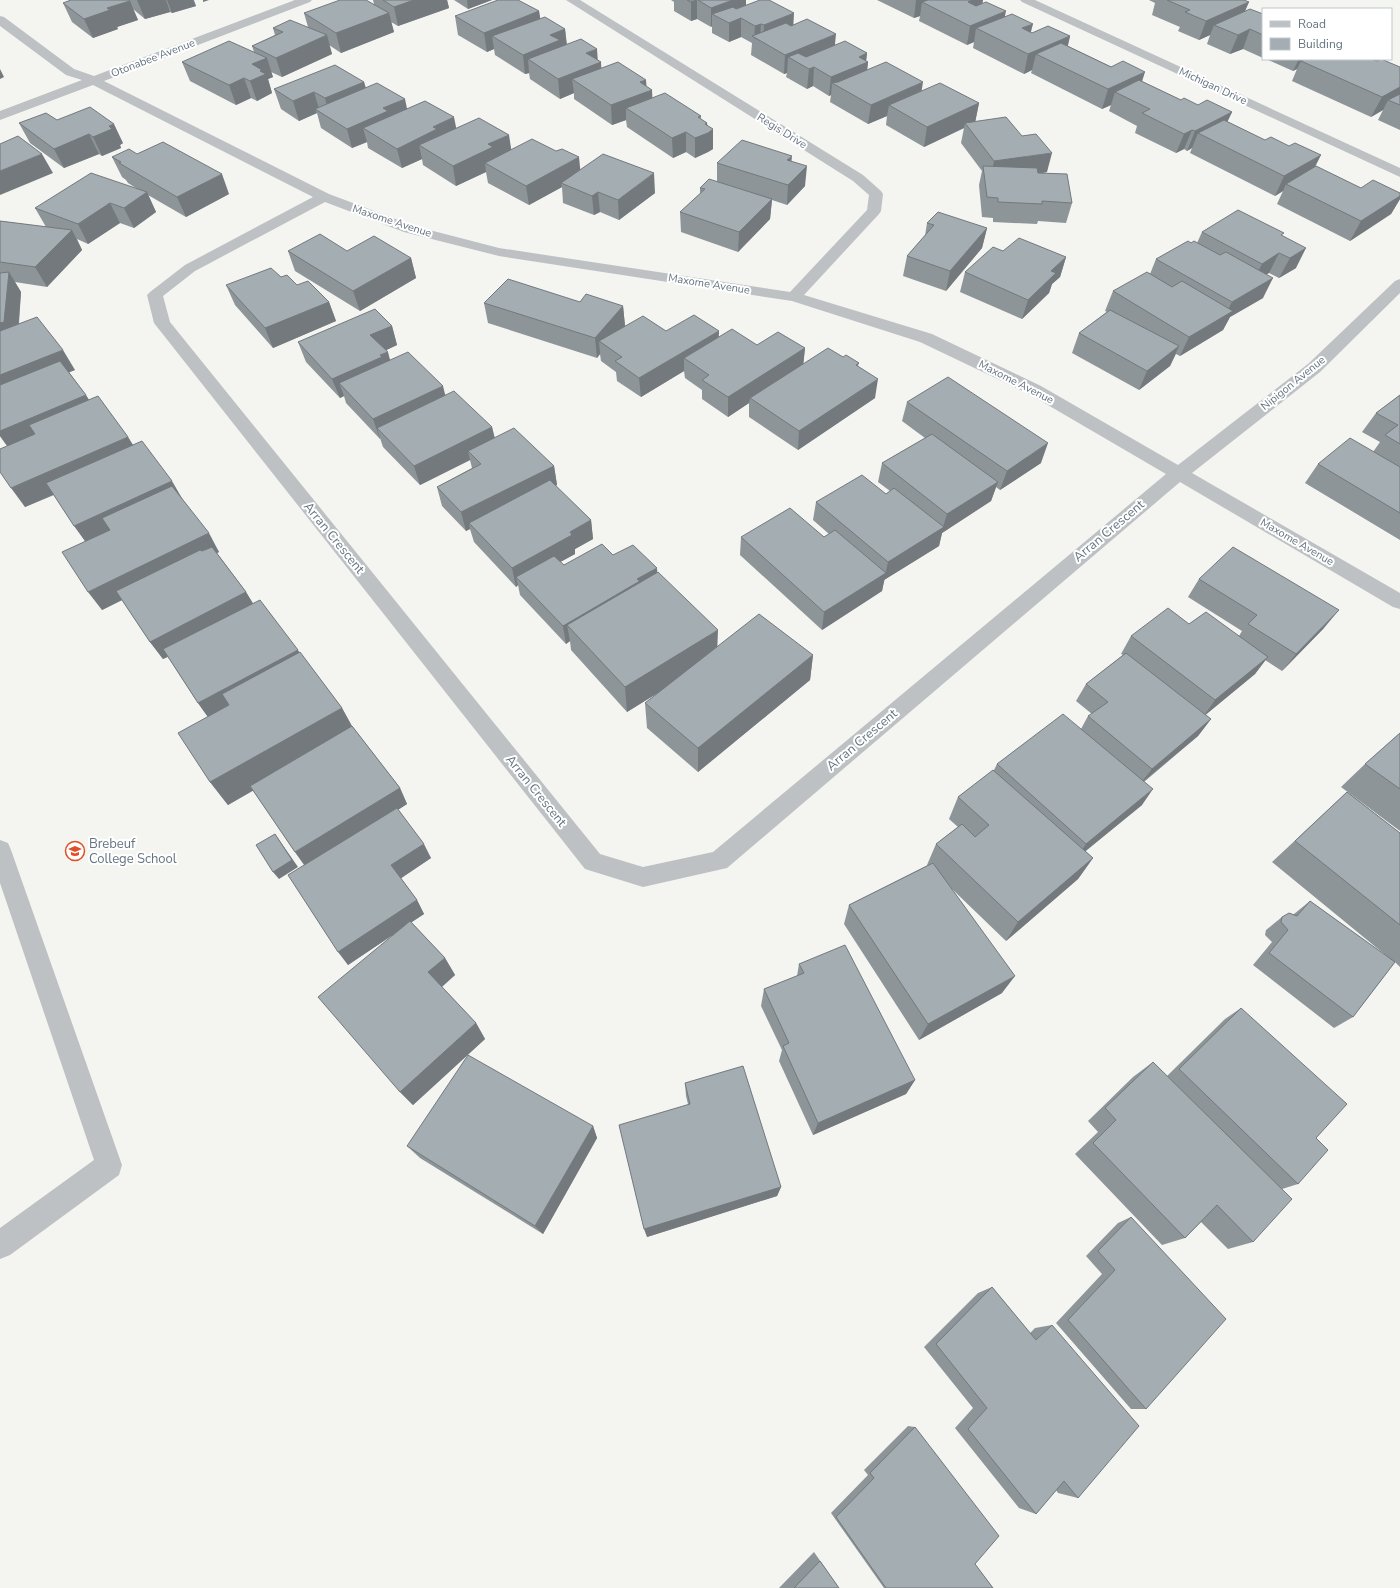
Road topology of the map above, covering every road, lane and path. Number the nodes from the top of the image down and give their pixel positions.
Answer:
1 (306, 0) edge
2 (572, 0) edge
3 (1026, 0) edge
4 (0, 20) edge
5 (93, 80) junction
6 (0, 116) edge
7 (1400, 173) edge
8 (324, 197) junction
9 (1400, 284) edge
10 (794, 297) junction
11 (1180, 473) junction
12 (1400, 602) edge
13 (0, 850) edge
14 (0, 1245) edge

1 - 5 street, Otonabee Avenue
2 - 10 street, Regis Drive
3 - 7 street, Michigan Drive
4 - 5 street, Maxome Avenue
5 - 6 street, Otonabee Avenue
5 - 8 street, Maxome Avenue
8 - 10 street, Maxome Avenue
8 - 11 street, Arran Crescent
9 - 11 street, Nipigon Avenue
10 - 11 street, Maxome Avenue
11 - 12 street, Maxome Avenue
13 - 14 street

